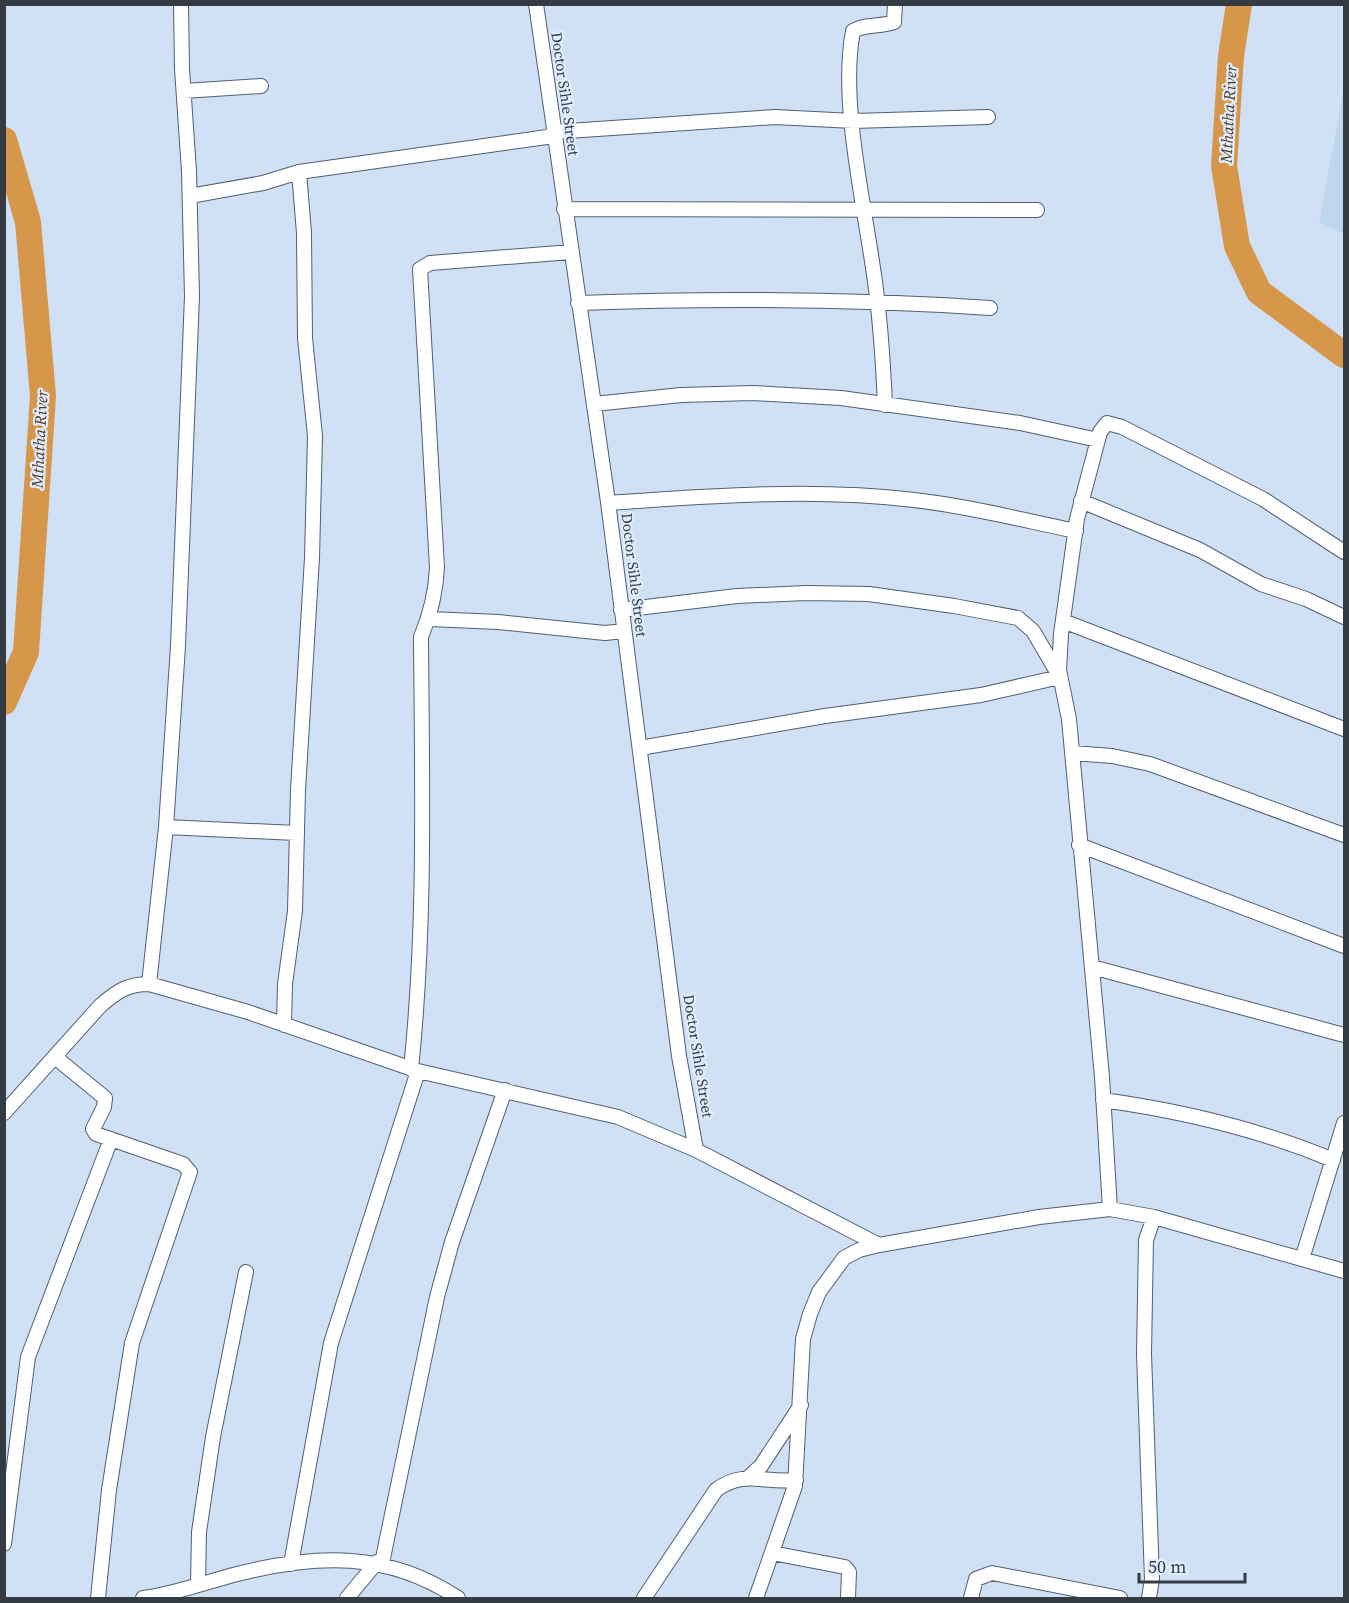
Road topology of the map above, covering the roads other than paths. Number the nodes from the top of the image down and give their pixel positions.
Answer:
1 (181, 4) edge
2 (536, 4) edge
3 (895, 4) edge
4 (261, 86) dead end
5 (184, 91) junction
6 (988, 117) dead end
7 (853, 121) junction
8 (553, 134) junction
9 (299, 172) junction
10 (190, 196) junction
11 (564, 209) junction
12 (863, 210) junction
13 (1037, 210) dead end
14 (571, 252) junction
15 (877, 300) junction
16 (578, 303) junction
17 (990, 308) dead end
18 (594, 404) junction
19 (885, 405) junction
20 (1098, 440) junction
21 (1081, 501) junction
22 (608, 503) junction
23 (1076, 531) junction
24 (1344, 552) edge
25 (621, 610) junction
26 (1344, 617) edge
27 (430, 619) junction
28 (1063, 621) junction
29 (624, 632) junction
30 (1060, 677) junction
31 (1344, 729) edge
32 (640, 748) junction
33 (1072, 753) junction
34 (166, 827) junction
35 (296, 833) junction
36 (1344, 835) edge
37 (1079, 845) junction
38 (1344, 946) edge
39 (1092, 967) junction
40 (149, 984) junction
41 (284, 1025) junction
42 (1344, 1035) edge
43 (55, 1057) junction
44 (414, 1070) junction
45 (505, 1090) junction
46 (1103, 1100) junction
47 (4, 1113) edge
48 (1344, 1123) edge
49 (111, 1139) junction
50 (696, 1150) junction
51 (1333, 1160) junction
52 (1110, 1209) junction
53 (1154, 1217) junction
54 (879, 1245) junction
55 (1302, 1259) junction
56 (1344, 1271) edge
57 (246, 1272) dead end
58 (801, 1404) junction
59 (748, 1478) junction
60 (796, 1480) junction
61 (4, 1544) edge
62 (772, 1553) junction
63 (379, 1563) junction
64 (291, 1564) junction
65 (191, 1587) junction
66 (98, 1599) edge
67 (143, 1599) edge
68 (174, 1599) edge
69 (347, 1599) edge
70 (458, 1599) edge
71 (644, 1599) edge
72 (756, 1599) edge
73 (848, 1599) edge
74 (970, 1599) edge
75 (1120, 1599) edge
76 (1149, 1599) edge

1 - 5 street
2 - 8 street, Doctor Sihle Street
3 - 7 street
4 - 5 street
5 - 10 street
6 - 7 street
7 - 8 street
7 - 12 street
8 - 9 street
8 - 11 street, Doctor Sihle Street
9 - 10 street
9 - 35 street
10 - 34 street
11 - 12 street
11 - 14 street, Doctor Sihle Street
12 - 13 street
12 - 15 street
14 - 16 street, Doctor Sihle Street
14 - 27 street
15 - 16 street
15 - 17 street
15 - 19 street
16 - 18 street, Doctor Sihle Street
18 - 19 street
18 - 22 street, Doctor Sihle Street
19 - 20 street
20 - 21 street
20 - 24 street
21 - 23 street
21 - 26 street
22 - 23 street
22 - 25 street, Doctor Sihle Street
23 - 28 street
25 - 29 street, Doctor Sihle Street
25 - 30 street
27 - 29 street
27 - 44 street
28 - 30 street
28 - 31 street
29 - 32 street, Doctor Sihle Street
30 - 32 street
30 - 33 street
32 - 50 street, Doctor Sihle Street
33 - 36 street
33 - 37 street
34 - 35 street
34 - 40 street
35 - 41 street
37 - 38 street
37 - 39 street
39 - 42 street
39 - 46 street
40 - 41 street
40 - 43 street
41 - 44 street
43 - 47 street
43 - 49 street
44 - 45 street
44 - 64 street
45 - 50 street
45 - 63 street
46 - 51 street
46 - 52 street
48 - 51 street
49 - 61 street
49 - 66 street
50 - 54 street
51 - 55 street
52 - 53 street
52 - 54 street
53 - 55 street
53 - 76 street
54 - 58 street
55 - 56 street
57 - 65 street
58 - 59 street
58 - 60 street
59 - 60 street
59 - 71 street
60 - 62 street
62 - 72 street
62 - 73 street
63 - 64 street
63 - 69 street
63 - 70 street
64 - 65 street
65 - 67 street
65 - 68 street
74 - 75 street

